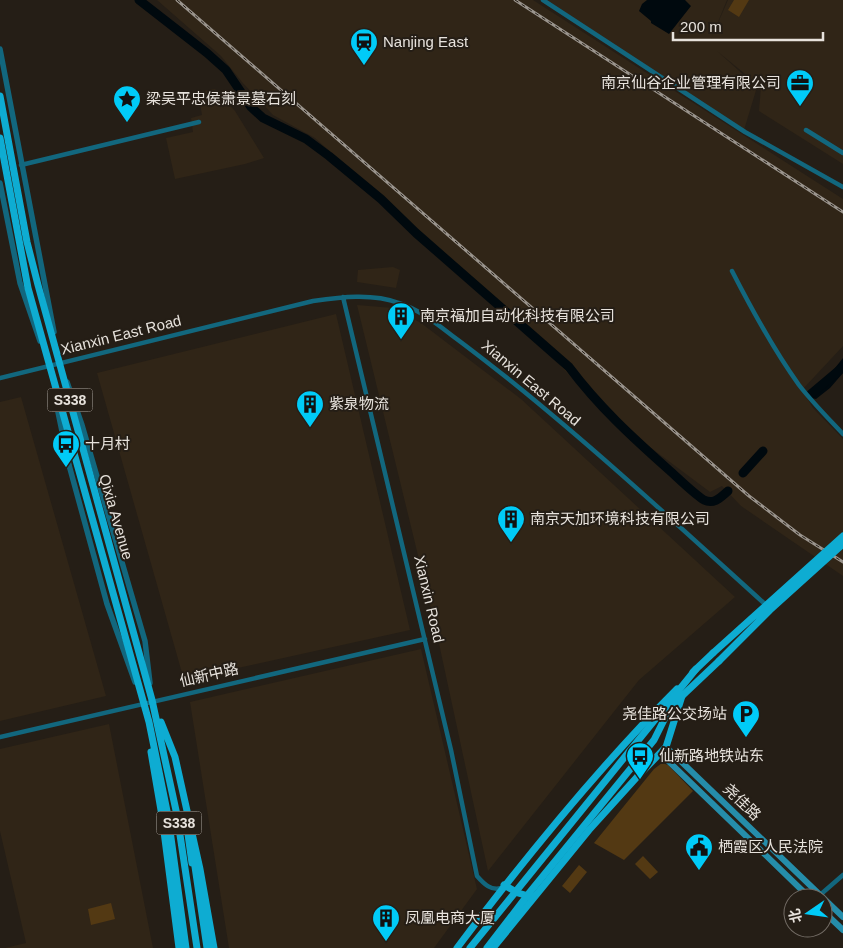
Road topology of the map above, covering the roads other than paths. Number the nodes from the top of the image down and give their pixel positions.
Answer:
1 (543, 0) edge
2 (0, 49) edge
3 (0, 96) edge
4 (198, 122) dead end
5 (806, 130) dead end
6 (0, 138) edge
7 (843, 153) edge
8 (21, 165) junction
9 (0, 183) edge
10 (843, 187) edge
11 (732, 271) dead end
12 (343, 297) junction
13 (60, 362) junction
14 (49, 365) junction
15 (0, 378) edge
16 (843, 434) edge
17 (843, 536) edge
18 (843, 544) edge
19 (766, 605) junction
20 (425, 639) junction
21 (696, 669) junction
22 (682, 696) junction
23 (152, 700) junction
24 (143, 702) junction
25 (0, 737) edge
26 (666, 747) junction
27 (661, 754) junction
28 (185, 800) junction
29 (843, 875) edge
30 (504, 885) junction
31 (800, 888) edge
32 (813, 888) edge
33 (828, 888) edge
34 (537, 895) junction
35 (833, 907) edge
36 (843, 917) edge
37 (833, 920) edge
38 (843, 930) edge
39 (179, 948) edge
40 (186, 948) edge
41 (197, 948) edge
42 (206, 948) edge
43 (214, 948) edge
44 (457, 948) edge
45 (470, 948) edge
46 (487, 948) edge
47 (493, 948) edge

1 - 10 street
2 - 8 street
3 - 13 main road, Qixia Avenue / S338
4 - 8 street
5 - 7 street
6 - 14 main road, Qixia Avenue / S338
8 - 13 street
9 - 14 street
11 - 16 street
12 - 13 street, Xianxin East Road
12 - 19 street, Xianxin East Road
12 - 20 street, Xianxin Road
13 - 14 street, Xianxin East Road
13 - 23 main road, Qixia Avenue / S338
14 - 15 street, Xianxin East Road
14 - 24 main road, Qixia Avenue / S338
17 - 19 main road, bridge
18 - 22 main road, bridge
19 - 21 main road, bridge
20 - 23 street, 仙新中路
20 - 30 street, Xianxin Road
21 - 30 main road
21 - 45 main road, bridge
22 - 26 main road
22 - 46 main road, bridge
23 - 24 street, 仙新中路
23 - 28 main road
23 - 41 main road, Qixia Avenue / S338
24 - 25 street, 仙新中路
24 - 39 main road
24 - 40 main road, Qixia Avenue / S338
26 - 27 main road
26 - 32 main road, 尧佳路
27 - 31 main road, 尧佳路
27 - 34 main road
28 - 42 main road
28 - 43 main road
29 - 33 street
30 - 34 main road, Xianxin Road
30 - 44 main road
34 - 47 main road
35 - 36 main road, 尧佳路
37 - 38 main road

